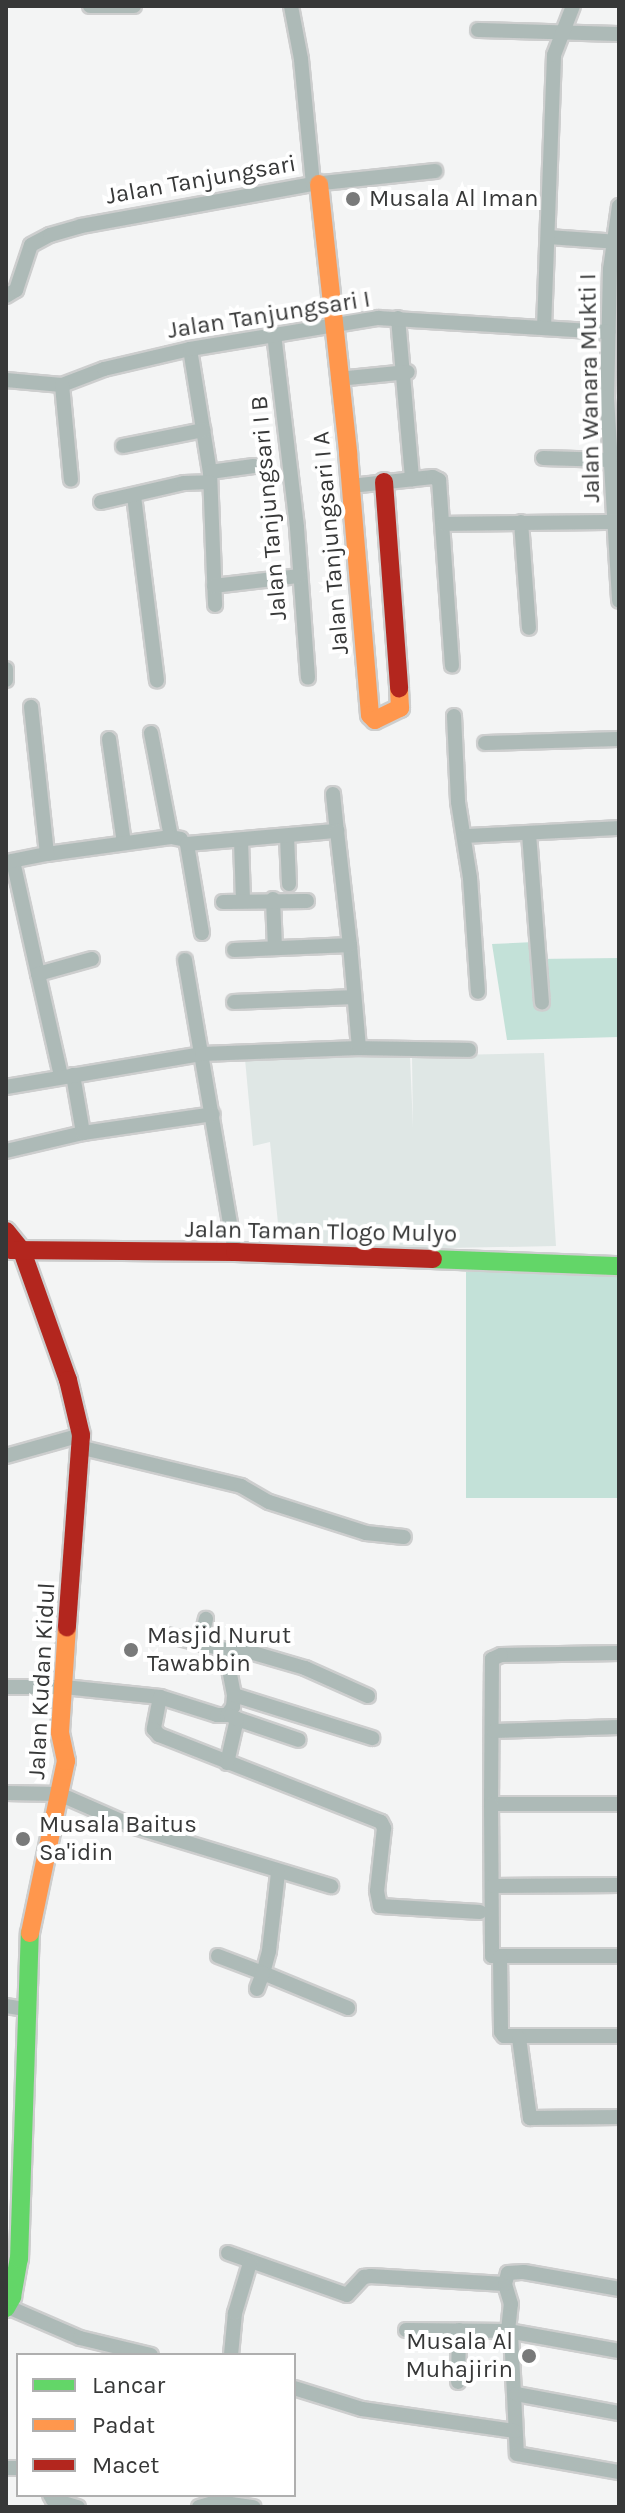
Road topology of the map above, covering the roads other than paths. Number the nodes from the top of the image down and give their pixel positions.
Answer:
1 (90, 6) edge
2 (132, 6) edge
3 (291, 6) edge
4 (573, 6) edge
5 (478, 30) dead end
6 (563, 33) junction
7 (619, 34) edge
8 (435, 171) dead end
9 (316, 184) junction
10 (619, 206) edge
11 (548, 237) junction
12 (616, 241) edge
13 (6, 296) edge
14 (614, 307) edge
15 (402, 318) junction
16 (333, 328) junction
17 (544, 328) junction
18 (609, 332) junction
19 (274, 334) junction
20 (190, 349) junction
21 (405, 372) junction
22 (338, 379) junction
23 (6, 380) edge
24 (62, 385) junction
25 (203, 430) junction
26 (123, 446) dead end
27 (543, 458) dead end
28 (610, 460) junction
29 (254, 466) dead end
30 (209, 477) junction
31 (414, 479) junction
32 (71, 480) dead end
33 (384, 482) junction
34 (351, 486) junction
35 (134, 496) junction
36 (101, 502) dead end
37 (521, 522) junction
38 (616, 522) edge
39 (444, 524) junction
40 (299, 576) junction
41 (214, 586) junction
42 (619, 601) edge
43 (215, 605) dead end
44 (529, 628) dead end
45 (452, 666) dead end
46 (6, 669) edge
47 (308, 678) dead end
48 (6, 680) edge
49 (157, 681) dead end
50 (31, 707) dead end
51 (454, 716) dead end
52 (151, 733) dead end
53 (109, 739) dead end
54 (619, 739) edge
55 (485, 743) dead end
56 (333, 794) dead end
57 (619, 828) edge
58 (337, 831) junction
59 (529, 834) junction
60 (287, 836) junction
61 (466, 836) junction
62 (171, 837) junction
63 (241, 840) junction
64 (124, 843) junction
65 (187, 844) junction
66 (47, 854) junction
67 (9, 862) edge
68 (289, 884) dead end
69 (273, 899) junction
70 (243, 901) junction
71 (307, 901) dead end
72 (223, 902) dead end
73 (202, 933) dead end
74 (350, 945) junction
75 (275, 948) junction
76 (234, 950) dead end
77 (92, 959) dead end
78 (185, 960) dead end
79 (38, 974) junction
80 (478, 992) dead end
81 (354, 997) junction
82 (234, 1002) dead end
83 (542, 1003) dead end
84 (359, 1048) junction
85 (469, 1050) dead end
86 (202, 1054) junction
87 (67, 1076) junction
88 (6, 1087) edge
89 (213, 1114) junction
90 (83, 1133) junction
91 (6, 1151) edge
92 (6, 1231) edge
93 (14, 1250) edge
94 (235, 1252) junction
95 (619, 1266) edge
96 (80, 1441) junction
97 (6, 1456) edge
98 (404, 1537) dead end
99 (206, 1619) dead end
100 (167, 1635) dead end
101 (200, 1643) junction
102 (230, 1651) junction
103 (619, 1653) edge
104 (6, 1687) edge
105 (64, 1687) junction
106 (234, 1695) junction
107 (368, 1696) dead end
108 (160, 1697) junction
109 (232, 1717) junction
110 (619, 1727) edge
111 (494, 1731) junction
112 (372, 1738) dead end
113 (299, 1740) dead end
114 (227, 1763) junction
115 (6, 1793) edge
116 (59, 1794) junction
117 (492, 1801) junction
118 (619, 1804) edge
119 (278, 1873) junction
120 (619, 1885) edge
121 (331, 1886) dead end
122 (492, 1886) junction
123 (480, 1912) dead end
124 (218, 1956) dead end
125 (619, 1956) edge
126 (500, 1957) junction
127 (263, 1973) junction
128 (257, 1989) dead end
129 (6, 2006) edge
130 (348, 2008) dead end
131 (26, 2009) junction
132 (619, 2036) edge
133 (519, 2038) junction
134 (619, 2117) edge
135 (14, 2134) edge
136 (228, 2253) dead end
137 (250, 2263) junction
138 (506, 2278) junction
139 (619, 2289) edge
140 (7, 2308) edge
141 (406, 2330) dead end
142 (459, 2330) junction
143 (510, 2332) junction
144 (619, 2351) edge
145 (143, 2353) edge
146 (231, 2353) edge
147 (458, 2382) dead end
148 (296, 2389) edge
149 (516, 2394) junction
150 (619, 2413) edge
151 (515, 2431) junction
152 (619, 2472) edge
153 (51, 2497) edge
154 (78, 2507) edge
155 (199, 2507) edge
156 (254, 2507) edge

1 - 2 street
3 - 9 street, Jalan Tanjungsari
4 - 6 street
5 - 6 street
6 - 7 street
6 - 11 street
8 - 9 street
9 - 13 street, Jalan Tanjungsari
9 - 16 street, Jalan Tanjungsari
10 - 12 street, Jalan Wanara Mukti I
11 - 12 street
11 - 17 street
12 - 14 street, Jalan Wanara Mukti I
14 - 18 street, Jalan Wanara Mukti I
15 - 16 street, Jalan Tanjungsari I
15 - 17 street, Jalan Tanjungsari I
15 - 21 street
16 - 19 street, Jalan Tanjungsari I
16 - 22 street, Jalan Tanjungsari I A
17 - 18 street, Jalan Tanjungsari I
18 - 28 street, Jalan Wanara Mukti I
19 - 20 street, Jalan Tanjungsari I
19 - 40 street, Jalan Tanjungsari I B
20 - 24 street, Jalan Tanjungsari I
20 - 25 street
21 - 22 street
21 - 31 street
22 - 34 street, Jalan Tanjungsari I A
23 - 24 street, Jalan Tanjungsari I
24 - 32 street
25 - 26 street
25 - 30 street
27 - 28 street
28 - 38 street, Jalan Wanara Mukti I
29 - 30 street
30 - 35 street
30 - 41 street
31 - 33 street
31 - 39 street
33 - 34 street
33 - 34 street, Jalan Tanjungsari I A
35 - 36 street
35 - 49 street
37 - 38 street
37 - 39 street
37 - 44 street
38 - 42 street, Jalan Wanara Mukti I
39 - 45 street
40 - 41 street
40 - 47 street, Jalan Tanjungsari I B
41 - 43 street
46 - 48 street
50 - 66 street
51 - 61 street
52 - 62 street
53 - 64 street
54 - 55 street
56 - 58 street
57 - 59 street
58 - 60 street
58 - 74 street
59 - 61 street
59 - 83 street
60 - 63 street
60 - 68 street
61 - 80 street
62 - 64 street
62 - 65 street
63 - 65 street
63 - 70 street
64 - 66 street
65 - 73 street
66 - 67 street
67 - 79 street
69 - 70 street
69 - 71 street
69 - 75 street
70 - 72 street
74 - 75 street
74 - 81 street
75 - 76 street
77 - 79 street
78 - 86 street
79 - 87 street
81 - 82 street
81 - 84 street
84 - 85 street
84 - 86 street
86 - 87 street
86 - 89 street
87 - 88 street
87 - 90 street
89 - 90 street
89 - 94 street
90 - 91 street
92 - 93 street, Jalan Kudan Kidul
93 - 94 street, Jalan Taman Tlogo Mulyo
93 - 96 street, Jalan Kudan Kidul
94 - 95 street, Jalan Taman Tlogo Mulyo
96 - 97 street
96 - 98 street
96 - 105 street, Jalan Kudan Kidul
99 - 101 street
100 - 101 street
101 - 102 street
102 - 106 street
102 - 107 street
103 - 111 street
104 - 105 street
105 - 108 street
105 - 116 street, Jalan Kudan Kidul
106 - 109 street
106 - 112 street
108 - 109 street
108 - 114 street
109 - 113 street
109 - 114 street
110 - 111 street
111 - 117 street
114 - 123 street
115 - 116 street
116 - 119 street
116 - 131 street, Jalan Kudan Kidul
117 - 118 street
117 - 122 street
119 - 121 street
119 - 127 street
120 - 122 street
122 - 126 street
124 - 127 street
125 - 126 street
126 - 133 street
127 - 128 street
127 - 130 street
129 - 131 street
131 - 135 street, Jalan Kudan Kidul
132 - 133 street
133 - 134 street
135 - 140 street, Jalan Kudan Kidul
136 - 137 street
137 - 138 street
137 - 146 street
138 - 139 street
138 - 143 street
140 - 145 street
141 - 142 street
142 - 143 street
142 - 147 street
143 - 144 street
143 - 149 street
148 - 151 street
149 - 150 street
149 - 151 street
151 - 152 street
153 - 154 street
155 - 156 street

